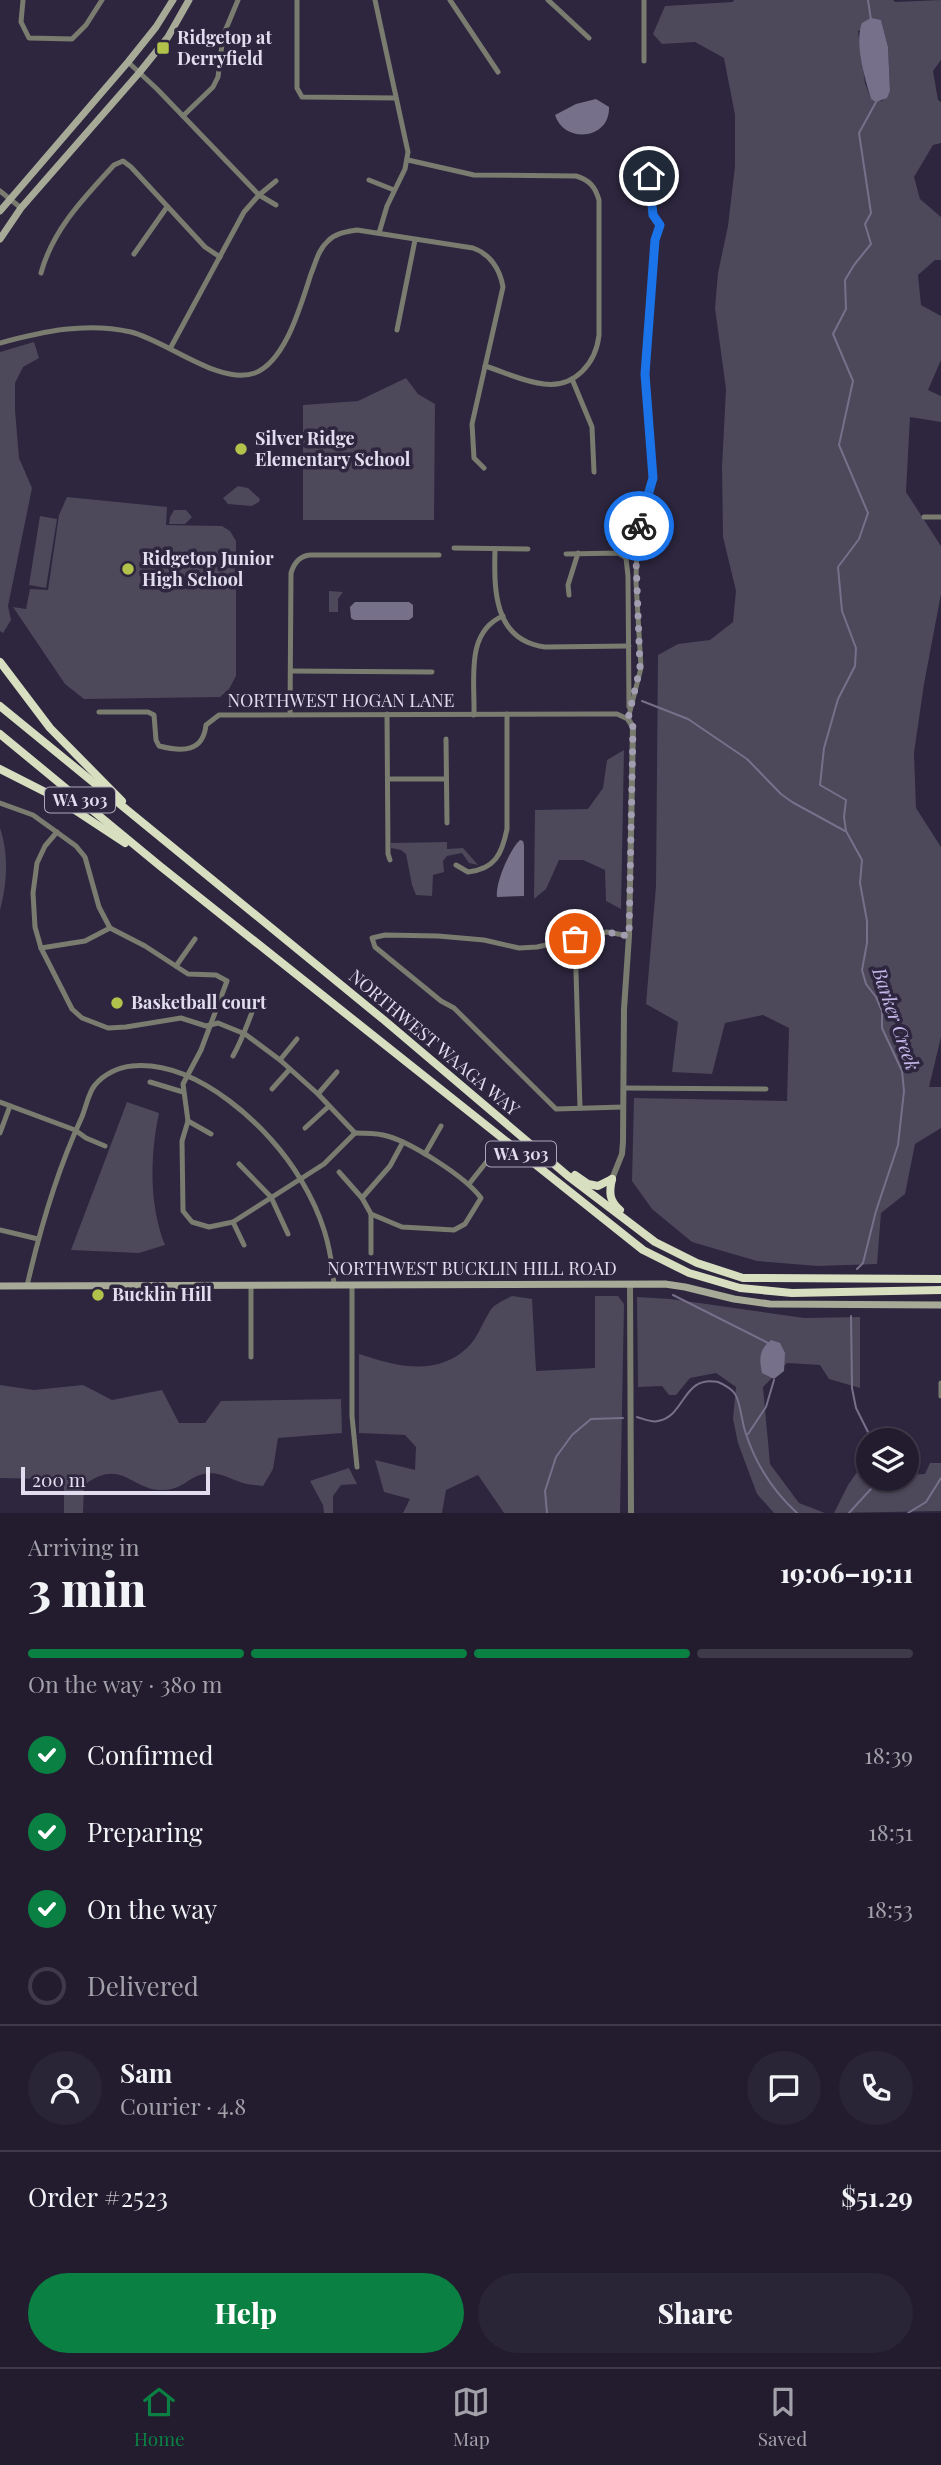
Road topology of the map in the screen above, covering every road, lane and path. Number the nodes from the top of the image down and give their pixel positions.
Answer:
1 (23, 0) edge
2 (102, 0) edge
3 (173, 0) edge
4 (189, 0) edge
5 (238, 0) edge
6 (297, 0) edge
7 (375, 0) edge
8 (450, 0) edge
9 (548, 0) edge
10 (644, 0) edge
11 (589, 38) dead end
12 (644, 61) dead end
13 (128, 62) junction
14 (498, 72) dead end
15 (139, 73) junction
16 (396, 98) junction
17 (183, 116) junction
18 (408, 160) junction
19 (649, 176) dead end
20 (369, 180) dead end
21 (276, 181) dead end
22 (394, 190) junction
23 (0, 191) edge
24 (258, 195) junction
25 (10, 198) junction
26 (276, 205) dead end
27 (167, 207) junction
28 (21, 208) junction
29 (0, 211) edge
30 (379, 233) junction
31 (0, 239) edge
32 (415, 240) junction
33 (134, 254) dead end
34 (220, 257) junction
35 (41, 273) dead end
36 (397, 330) dead end
37 (0, 343) edge
38 (171, 347) junction
39 (485, 366) junction
40 (572, 379) junction
41 (484, 468) dead end
42 (594, 472) dead end
43 (924, 517) dead end
44 (941, 517) edge
45 (454, 548) dead end
46 (495, 549) junction
47 (528, 549) dead end
48 (578, 553) junction
49 (566, 554) dead end
50 (439, 555) dead end
51 (569, 595) dead end
52 (503, 616) junction
53 (629, 646) junction
54 (0, 662) edge
55 (290, 671) junction
56 (432, 671) dead end
57 (0, 706) edge
58 (99, 712) dead end
59 (290, 714) junction
60 (387, 714) junction
61 (507, 714) junction
62 (474, 715) junction
63 (628, 717) junction
64 (0, 734) edge
65 (446, 739) dead end
66 (0, 769) edge
67 (388, 779) junction
68 (446, 779) junction
69 (0, 803) edge
70 (143, 823) junction
71 (447, 823) dead end
72 (57, 832) junction
73 (390, 860) dead end
74 (456, 865) dead end
75 (160, 866) junction
76 (110, 928) junction
77 (629, 936) junction
78 (195, 939) dead end
79 (575, 939) junction
80 (41, 948) junction
81 (176, 966) junction
82 (255, 1005) dead end
83 (212, 1024) junction
84 (245, 1034) junction
85 (297, 1039) dead end
86 (233, 1056) dead end
87 (280, 1060) junction
88 (289, 1070) junction
89 (337, 1072) dead end
90 (187, 1076) junction
91 (150, 1082) dead end
92 (624, 1088) junction
93 (272, 1089) dead end
94 (766, 1089) dead end
95 (183, 1092) junction
96 (318, 1094) junction
97 (0, 1102) edge
98 (10, 1106) junction
99 (329, 1106) junction
100 (623, 1107) junction
101 (580, 1108) junction
102 (188, 1122) junction
103 (441, 1126) dead end
104 (305, 1128) dead end
105 (75, 1130) junction
106 (0, 1133) edge
107 (355, 1133) junction
108 (211, 1134) dead end
109 (403, 1142) junction
110 (105, 1146) dead end
111 (425, 1154) junction
112 (549, 1158) junction
113 (488, 1160) dead end
114 (239, 1164) dead end
115 (339, 1172) dead end
116 (300, 1178) junction
117 (612, 1179) junction
118 (470, 1184) junction
119 (271, 1197) junction
120 (362, 1198) junction
121 (371, 1214) junction
122 (233, 1222) junction
123 (0, 1230) edge
124 (642, 1233) junction
125 (288, 1234) dead end
126 (38, 1239) junction
127 (244, 1245) dead end
128 (371, 1253) dead end
129 (941, 1279) edge
130 (630, 1284) junction
131 (334, 1285) junction
132 (352, 1285) junction
133 (0, 1286) edge
134 (27, 1286) junction
135 (251, 1286) junction
136 (941, 1290) edge
137 (941, 1305) edge
138 (251, 1357) dead end
139 (941, 1383) edge
140 (941, 1396) edge
141 (357, 1467) dead end
142 (631, 1513) edge

1 - 2 street
3 - 13 main road
4 - 15 main road
5 - 17 street
6 - 16 street
7 - 16 street
8 - 14 street
9 - 11 street
10 - 12 street
13 - 15 street
13 - 25 main road
15 - 17 street
15 - 28 main road
16 - 18 street
17 - 24 street
18 - 22 street
18 - 40 street
19 - 63 street
20 - 22 street
21 - 24 street
22 - 30 street
23 - 25 street
24 - 26 street
24 - 34 street
25 - 28 street
25 - 29 main road
27 - 33 street
27 - 34 street
27 - 35 street
28 - 31 main road
30 - 32 street
30 - 38 street
32 - 36 street
32 - 39 street
34 - 38 street
37 - 38 street
39 - 40 street
39 - 41 street
40 - 42 street
43 - 44 street
45 - 46 street
46 - 47 street
46 - 52 street
48 - 49 street
48 - 51 street
48 - 53 street
50 - 55 street
52 - 53 street
52 - 62 street
53 - 63 street
54 - 70 highway
55 - 56 street
55 - 59 street
57 - 70 highway, NORTHWEST WAAGA WAY / WA 303
58 - 59 street, NORTHWEST HOGAN LANE
59 - 60 street, NORTHWEST HOGAN LANE
60 - 62 street, NORTHWEST HOGAN LANE
60 - 67 street
61 - 62 street, NORTHWEST HOGAN LANE
61 - 63 street, NORTHWEST HOGAN LANE
61 - 74 street
63 - 77 street
64 - 75 highway, NORTHWEST WAAGA WAY / WA 303
65 - 68 street
66 - 75 highway
67 - 68 street
67 - 73 street
68 - 71 street
69 - 72 street
70 - 112 highway, NORTHWEST WAAGA WAY / WA 303
72 - 76 street
72 - 80 street
75 - 136 highway, NORTHWEST WAAGA WAY / WA 303
76 - 80 street
76 - 81 street
77 - 79 street
77 - 92 street
78 - 81 street
79 - 101 street
79 - 101 street
80 - 83 street
81 - 83 street
82 - 84 street
83 - 84 street
83 - 90 street
84 - 86 street
84 - 87 street
85 - 87 street
87 - 88 street
88 - 93 street
88 - 96 street
89 - 96 street
90 - 95 street
90 - 105 street
90 - 116 street
91 - 95 street
92 - 94 street
92 - 100 street
95 - 102 street
96 - 99 street
97 - 98 street
98 - 105 street
98 - 106 street
99 - 104 street
99 - 107 street
100 - 101 street
100 - 117 street
102 - 108 street
102 - 122 street
103 - 111 street
105 - 110 street
105 - 126 street
107 - 109 street
107 - 116 street
109 - 111 street
109 - 120 street
111 - 118 street
112 - 117 highway
112 - 124 highway, NORTHWEST WAAGA WAY / WA 303
113 - 118 street
114 - 119 street
115 - 120 street
116 - 119 street
116 - 131 street
117 - 124 highway
118 - 121 street
119 - 122 street
119 - 125 street
120 - 121 street
121 - 128 street
122 - 127 street
123 - 126 street
124 - 129 highway, NORTHWEST WAAGA WAY / WA 303
126 - 134 street
130 - 132 main road, NORTHWEST BUCKLIN HILL ROAD
130 - 137 main road, NORTHWEST BUCKLIN HILL ROAD
130 - 142 street
131 - 132 main road, NORTHWEST BUCKLIN HILL ROAD
131 - 135 main road, NORTHWEST BUCKLIN HILL ROAD
132 - 141 street
133 - 134 main road, NORTHWEST BUCKLIN HILL ROAD
134 - 135 main road, NORTHWEST BUCKLIN HILL ROAD
135 - 138 street
139 - 140 street

